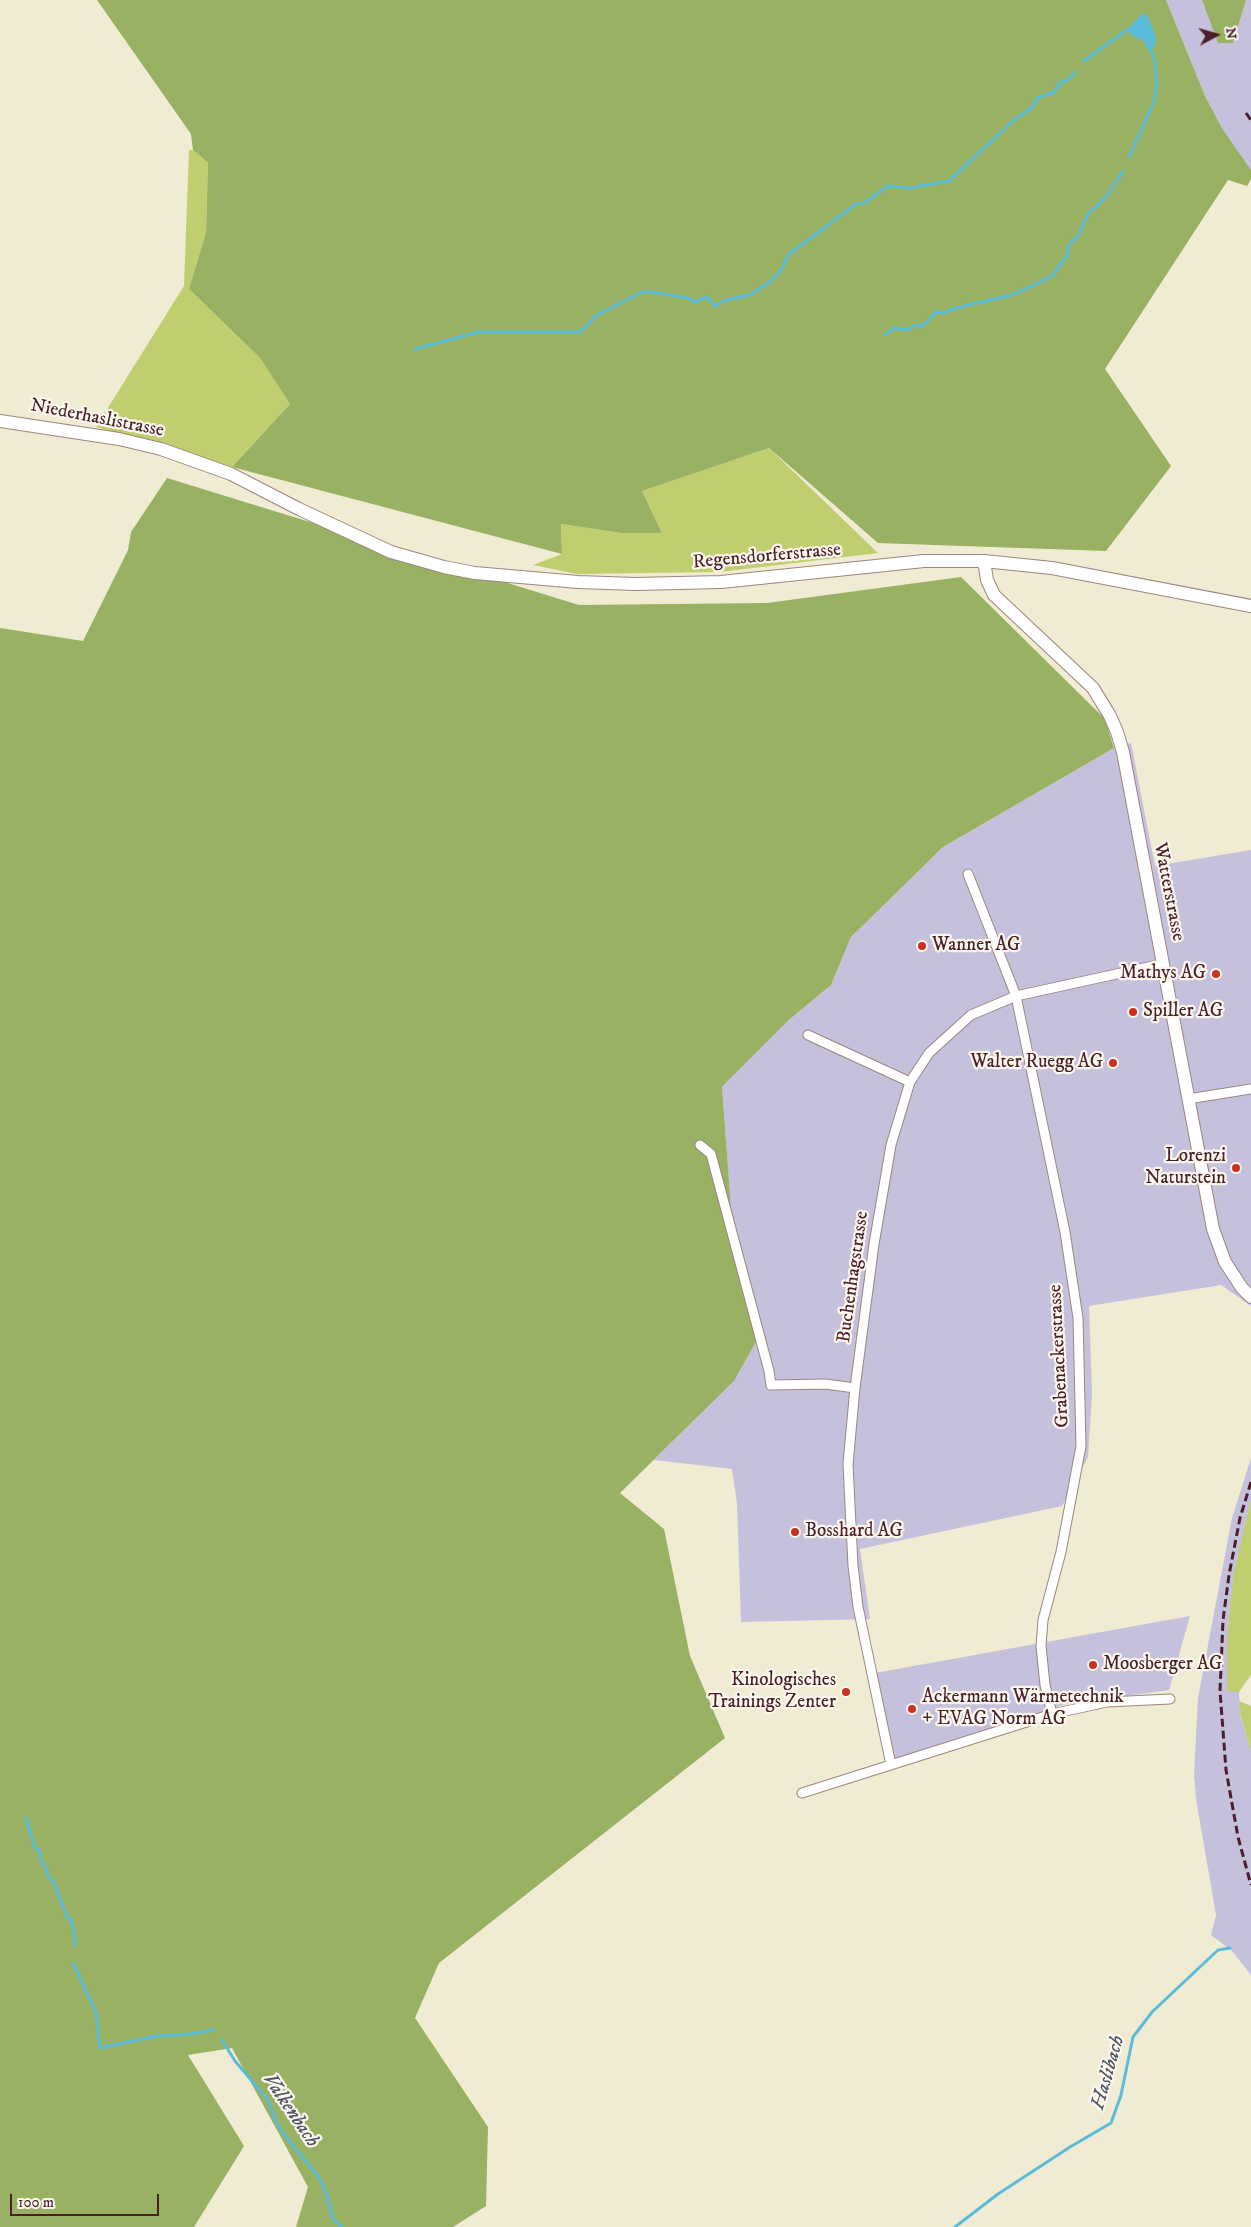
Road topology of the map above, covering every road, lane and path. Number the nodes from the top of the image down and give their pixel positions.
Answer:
1 (0, 421) edge
2 (295, 507) joint
3 (984, 561) junction
4 (1251, 606) edge
5 (968, 874) dead end
6 (1162, 964) junction
7 (1016, 996) junction
8 (808, 1035) dead end
9 (910, 1082) junction
10 (1251, 1088) edge
11 (1188, 1099) junction
12 (700, 1145) dead end
13 (1251, 1297) edge
14 (855, 1388) junction
15 (1170, 1699) dead end
16 (1052, 1714) junction
17 (891, 1765) junction
18 (802, 1793) dead end

1 - 2 street, Niederhaslistrasse
2 - 3 street, Regensdorferstrasse
3 - 4 street, Regensdorferstrasse
3 - 6 street, Watterstrasse
5 - 7 street, Grabenackerstrasse
6 - 7 street, Buchenhagstrasse
6 - 11 street, Watterstrasse
7 - 9 street, Buchenhagstrasse
7 - 16 street, Grabenackerstrasse
8 - 9 street
9 - 14 street, Buchenhagstrasse
10 - 11 street
11 - 13 street, Watterstrasse
12 - 14 street
14 - 17 street, Buchenhagstrasse
15 - 16 street
16 - 17 street
17 - 18 street

